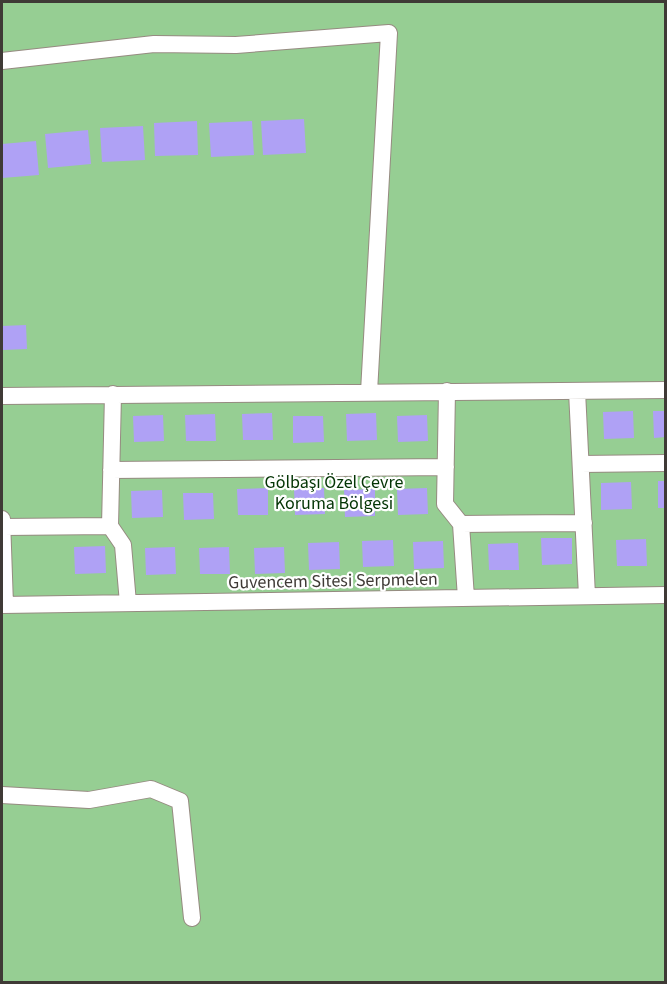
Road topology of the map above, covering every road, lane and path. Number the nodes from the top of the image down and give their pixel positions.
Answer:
1 (2, 61) edge
2 (666, 390) edge
3 (447, 391) junction
4 (577, 391) junction
5 (369, 392) junction
6 (112, 394) junction
7 (2, 396) edge
8 (666, 463) edge
9 (581, 464) junction
10 (446, 467) junction
11 (111, 470) junction
12 (2, 523) edge
13 (584, 523) junction
14 (461, 524) junction
15 (110, 526) junction
16 (666, 595) edge
17 (587, 596) junction
18 (466, 598) junction
19 (128, 603) junction
20 (3, 605) edge
21 (2, 795) edge
22 (192, 918) dead end

1 - 5 street
2 - 4 street
3 - 4 street
3 - 5 street
3 - 10 street
4 - 9 street
5 - 6 street
6 - 7 street
6 - 11 street
8 - 9 street
9 - 13 street
10 - 11 street
10 - 14 street
11 - 15 street
12 - 15 street
12 - 20 street
13 - 14 street
13 - 17 street
14 - 18 street
15 - 19 street
16 - 17 street, Guvencem Sitesi Serpmelen
17 - 18 street, Guvencem Sitesi Serpmelen
18 - 19 street, Guvencem Sitesi Serpmelen
19 - 20 street, Guvencem Sitesi Serpmelen
21 - 22 street

